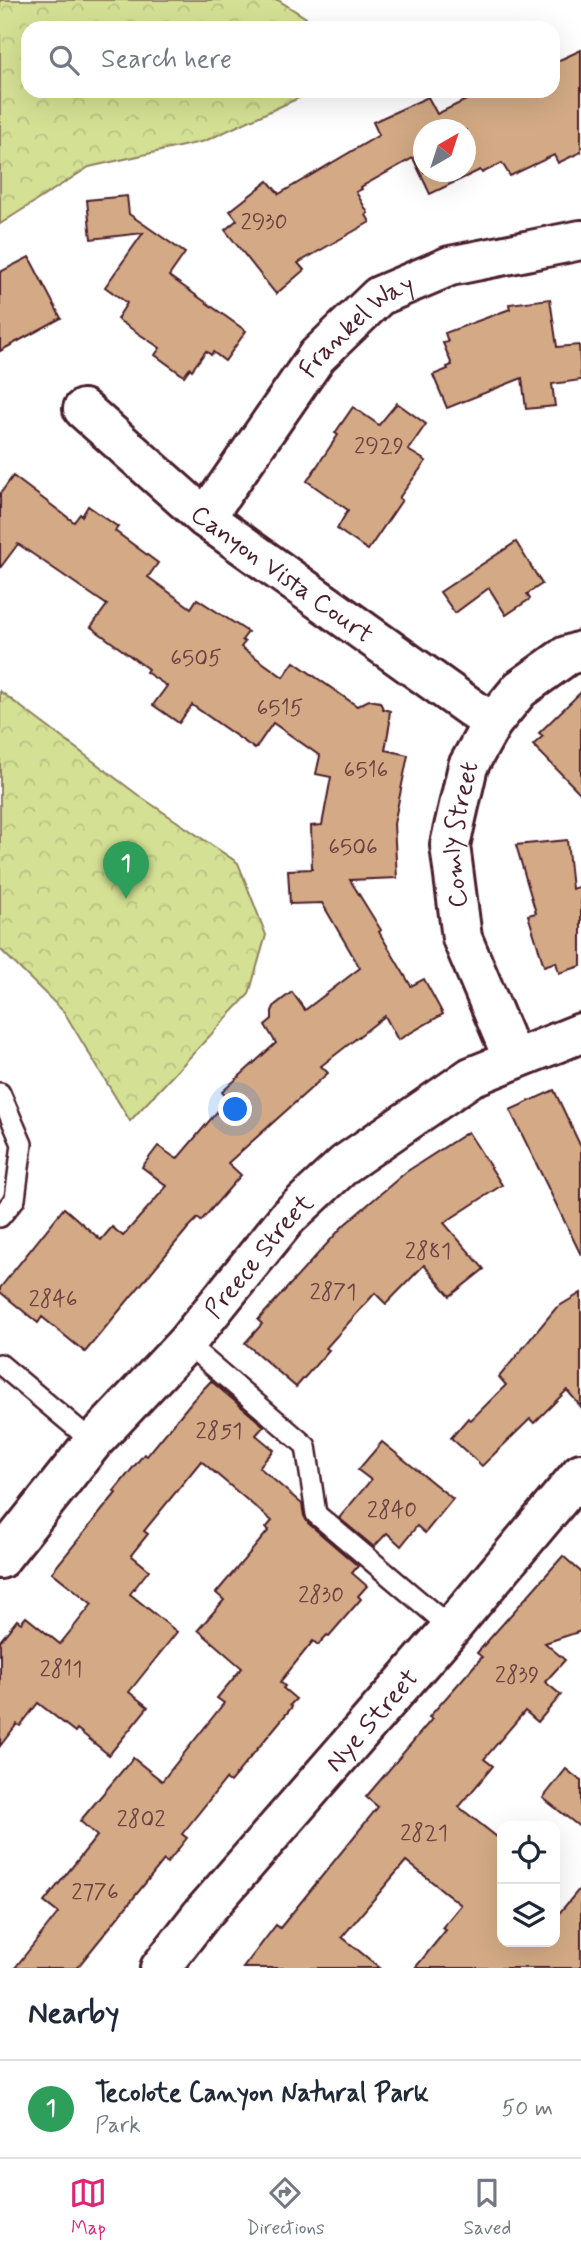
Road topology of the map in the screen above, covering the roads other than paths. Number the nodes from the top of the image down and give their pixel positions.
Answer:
1 (581, 240) edge
2 (83, 409) dead end
3 (205, 518) junction
4 (581, 651) edge
5 (492, 723) junction
6 (581, 1033) edge
7 (513, 1059) junction
8 (0, 1093) edge
9 (0, 1217) edge
10 (186, 1343) junction
11 (0, 1364) edge
12 (93, 1442) junction
13 (581, 1473) edge
14 (0, 1559) edge
15 (451, 1628) junction
16 (160, 1968) edge

1 - 3 street, Frankel Way
2 - 3 street, Canyon Vista Court
3 - 5 street, Canyon Vista Court
4 - 5 street, Comly Street
5 - 7 street, Comly Street
6 - 7 street, Preece Street
7 - 10 street, Preece Street
8 - 9 lane
10 - 12 street, Preece Street
10 - 15 lane
11 - 12 lane
12 - 14 street, Preece Street
13 - 15 street, Nye Street
15 - 16 street, Nye Street

